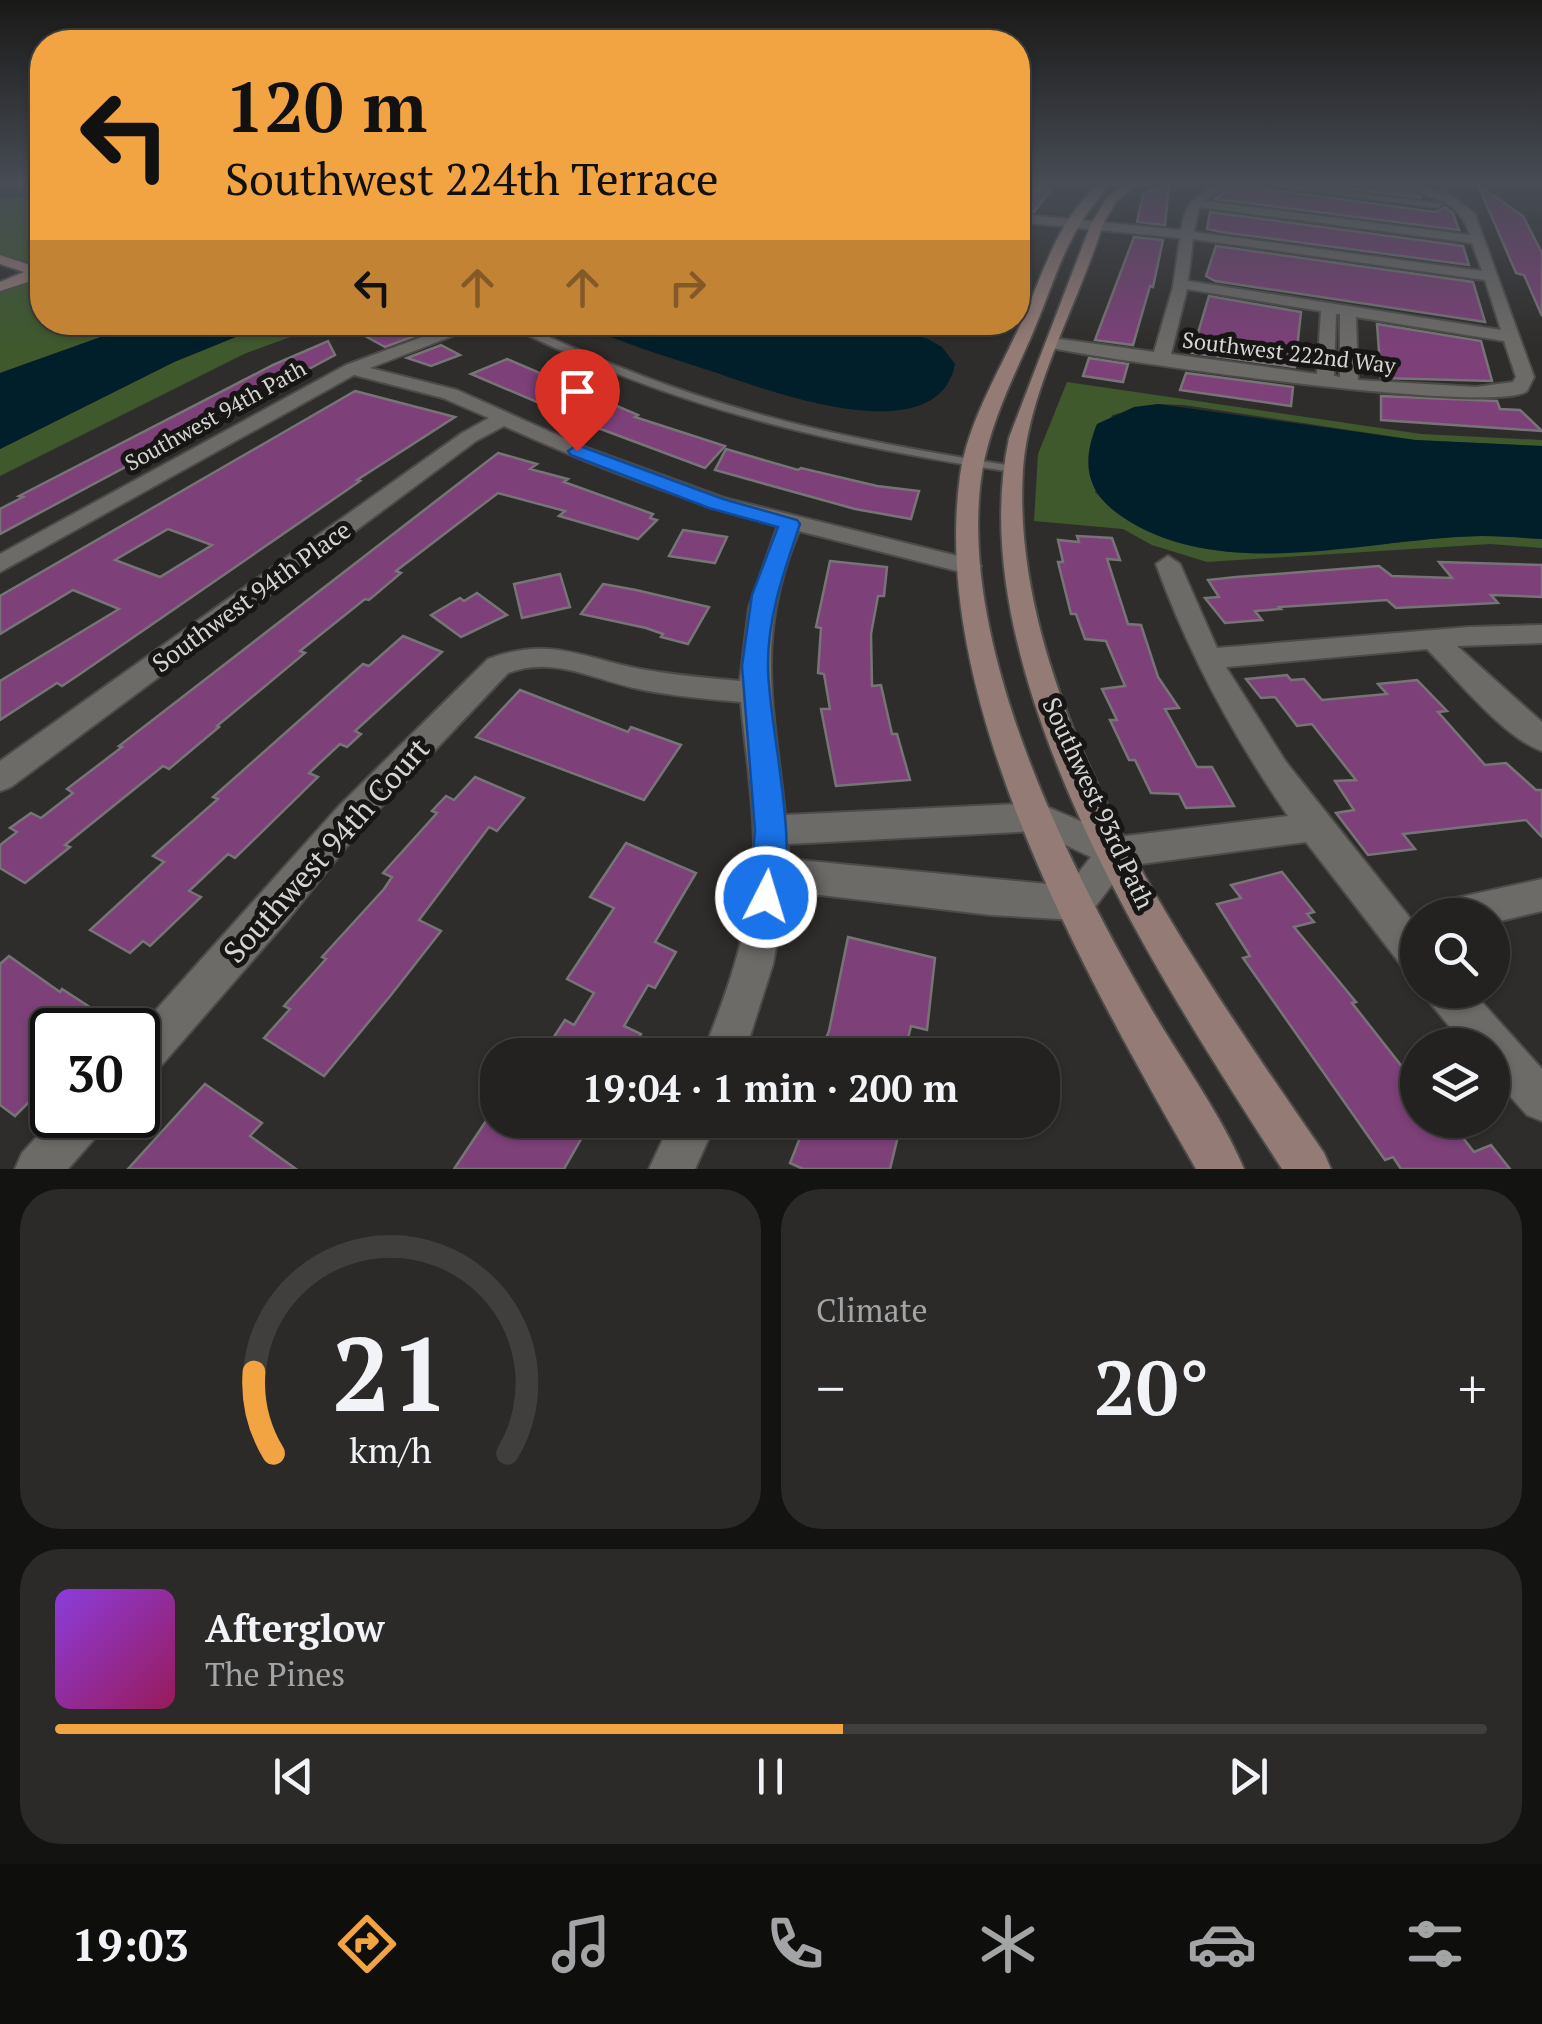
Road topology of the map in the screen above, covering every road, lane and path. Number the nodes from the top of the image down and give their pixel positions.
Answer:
1 (1064, 239) edge
2 (1092, 239) edge
3 (1183, 239) edge
4 (1186, 239) junction
5 (1468, 239) edge
6 (1479, 240) joint
7 (0, 258) edge
8 (30, 269) edge
9 (30, 273) edge
10 (1494, 283) junction
11 (1180, 284) junction
12 (0, 287) edge
13 (1030, 300) edge
14 (1328, 307) junction
15 (1348, 310) junction
16 (441, 335) edge
17 (537, 335) edge
18 (1016, 335) edge
19 (1512, 337) junction
20 (1053, 343) junction
21 (1161, 358) junction
22 (352, 369) junction
23 (1325, 381) junction
24 (1348, 384) junction
25 (504, 418) junction
26 (974, 464) junction
27 (1013, 469) junction
28 (790, 524) junction
29 (0, 564) edge
30 (1168, 564) dead end
31 (970, 566) junction
32 (1542, 634) edge
33 (1433, 639) junction
34 (1208, 658) junction
35 (755, 692) junction
36 (1542, 739) edge
37 (0, 778) edge
38 (1038, 817) junction
39 (1315, 826) junction
40 (770, 830) junction
41 (1116, 852) junction
42 (770, 873) junction
43 (1542, 895) edge
44 (1510, 902) edge
45 (1076, 904) junction
46 (1400, 925) edge
47 (1460, 1008) edge
48 (1477, 1028) edge
49 (160, 1036) edge
50 (729, 1038) edge
51 (1510, 1065) edge
52 (1542, 1100) edge
53 (66, 1138) edge
54 (687, 1138) edge
55 (38, 1169) edge
56 (672, 1169) edge
57 (1221, 1169) edge
58 (1308, 1169) edge

1 - 13 street, Southwest 93rd Path
2 - 20 street, Southwest 93rd Path
3 - 4 street
4 - 10 street
4 - 11 street
5 - 6 street
6 - 10 street
7 - 8 street
9 - 12 street
10 - 19 street
11 - 14 street
11 - 21 street
14 - 15 street
14 - 23 street
15 - 19 street
15 - 24 street
16 - 22 street, Southwest 94th Path
17 - 26 lane
18 - 26 street, Southwest 93rd Path
19 - 24 street, Southwest 222nd Way
20 - 21 street, Southwest 222nd Way
20 - 27 street, Southwest 93rd Path
21 - 23 street, Southwest 222nd Way
22 - 25 street
22 - 29 street, Southwest 94th Path
23 - 24 street, Southwest 222nd Way
25 - 28 street
25 - 37 street, Southwest 94th Place
26 - 27 lane
26 - 31 street, Southwest 93rd Path
27 - 41 street, Southwest 93rd Path
28 - 31 street
28 - 35 street
30 - 34 street
31 - 38 street, Southwest 93rd Path
32 - 33 street
33 - 34 street
33 - 36 street
34 - 39 street
35 - 40 street
35 - 49 street, Southwest 94th Court
38 - 40 street
38 - 41 street
38 - 45 street, Southwest 93rd Path
39 - 41 street
39 - 46 street
40 - 42 street
41 - 45 street
41 - 58 street, Southwest 93rd Path
42 - 45 street
42 - 50 street
43 - 44 street
45 - 57 street, Southwest 93rd Path
47 - 48 street
51 - 52 street
53 - 55 street
54 - 56 street

